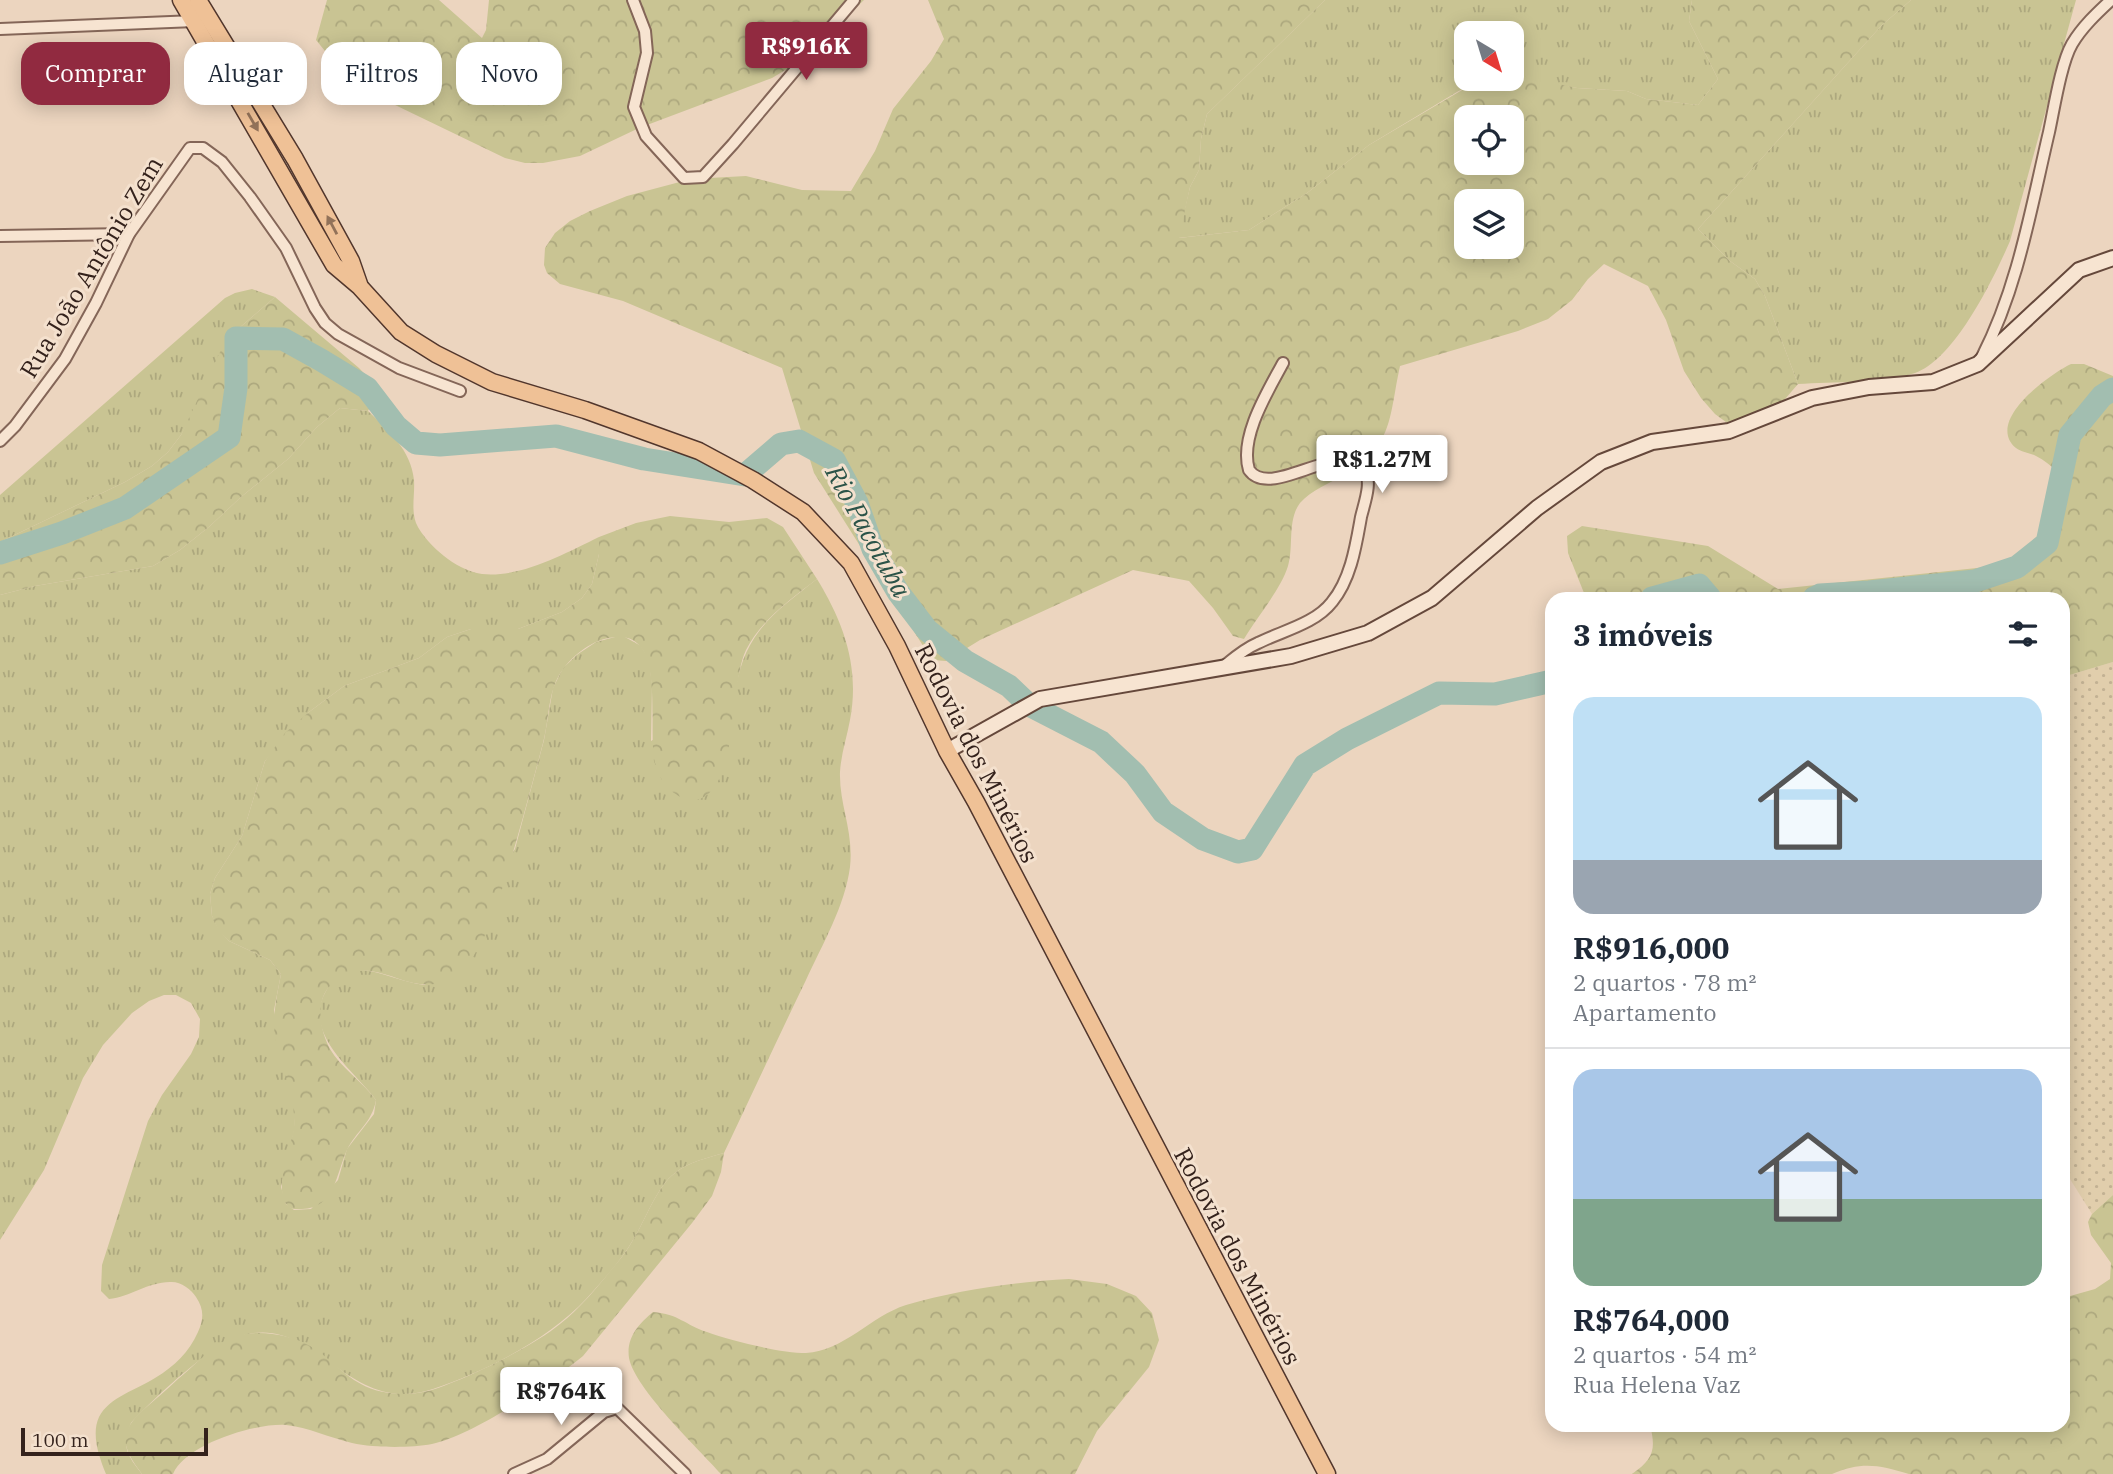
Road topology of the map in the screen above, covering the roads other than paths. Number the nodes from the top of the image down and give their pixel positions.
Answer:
1 (181, 0) edge
2 (198, 0) edge
3 (633, 0) edge
4 (854, 0) edge
5 (2111, 0) edge
6 (195, 21) junction
7 (0, 29) edge
8 (129, 234) junction
9 (0, 236) edge
10 (2113, 258) edge
11 (360, 286) junction
12 (1283, 363) dead end
13 (1978, 364) junction
14 (460, 391) dead end
15 (0, 441) edge
16 (1223, 667) junction
17 (947, 751) junction
18 (514, 1474) edge
19 (685, 1474) edge
20 (1327, 1474) edge

1 - 6 main road, Rodovia dos Minérios
11 -> 2 main road, Rodovia dos Minérios
3 - 4 street
5 - 13 street
6 - 7 street
6 -> 11 main road, Rodovia dos Minérios
8 - 9 street
8 - 14 street, Rua João Antônio Zem
8 - 15 street, Rua João Antônio Zem
10 - 13 street
11 - 17 main road, Rodovia dos Minérios
12 - 16 street
13 - 16 street
16 - 17 street
17 - 20 main road, Rodovia dos Minérios
18 - 19 street

